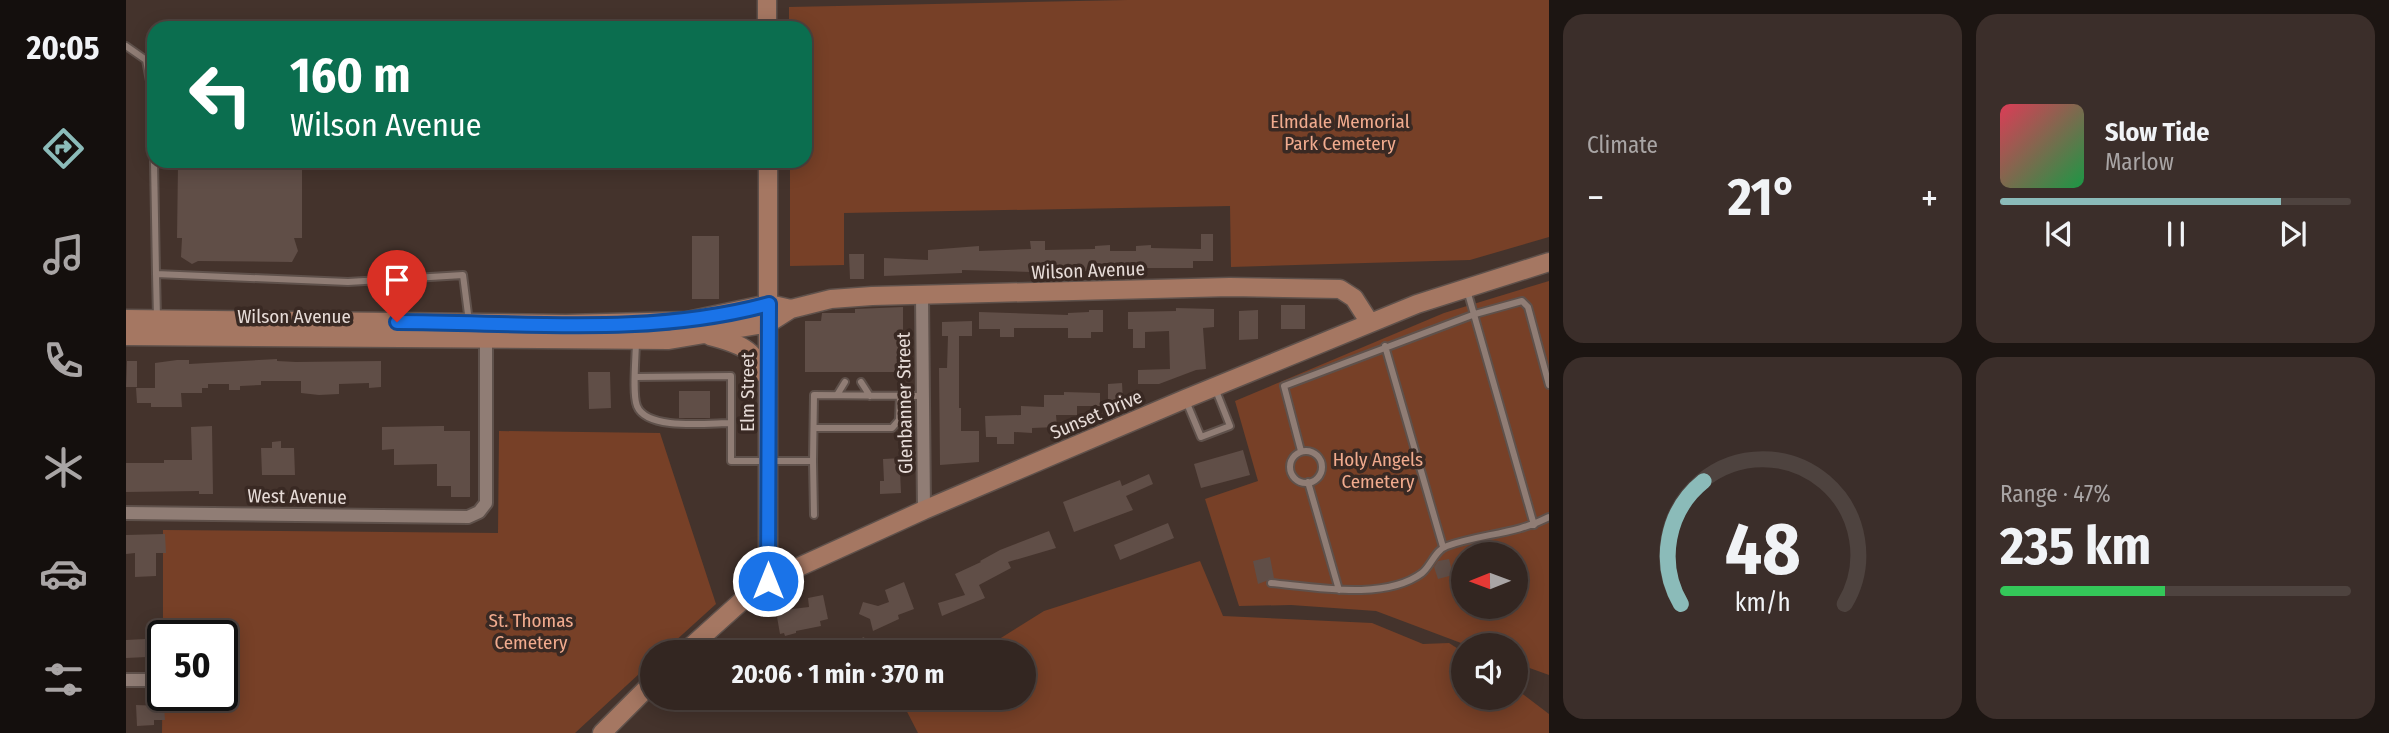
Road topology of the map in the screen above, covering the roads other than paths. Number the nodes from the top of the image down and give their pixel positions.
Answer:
1 (767, 0) edge
2 (767, 21) edge
3 (126, 46) edge
4 (147, 65) edge
5 (155, 168) edge
6 (768, 168) edge
7 (1549, 262) edge
8 (156, 274) junction
9 (1467, 288) junction
10 (922, 295) junction
11 (769, 304) junction
12 (791, 309) junction
13 (1475, 314) junction
14 (126, 319) edge
15 (157, 320) junction
16 (769, 323) junction
17 (1370, 323) junction
18 (480, 328) junction
19 (325, 330) junction
20 (566, 332) junction
21 (707, 335) junction
22 (126, 336) edge
23 (636, 340) junction
24 (1385, 346) junction
25 (636, 377) junction
26 (768, 381) junction
27 (845, 382) dead end
28 (861, 382) dead end
29 (1549, 385) edge
30 (1214, 387) junction
31 (837, 395) junction
32 (870, 396) junction
33 (900, 396) junction
34 (923, 396) junction
35 (1185, 399) junction
36 (731, 424) junction
37 (814, 428) junction
38 (1301, 452) junction
39 (768, 461) junction
40 (813, 461) junction
41 (1308, 482) junction
42 (924, 510) junction
43 (126, 513) edge
44 (814, 515) dead end
45 (1549, 517) edge
46 (1534, 525) junction
47 (1443, 547) junction
48 (768, 581) junction
49 (1271, 583) dead end
50 (1339, 590) junction
51 (698, 640) edge
52 (126, 680) edge
53 (147, 681) edge
54 (640, 695) edge
55 (602, 733) edge

1 - 2 street
3 - 4 lane
5 - 8 lane
6 - 11 street, Elm Street
7 - 9 street, Sunset Drive
8 - 15 lane
8 - 18 lane
9 - 13 lane
9 - 17 street, Sunset Drive
10 - 12 street, Wilson Avenue
10 - 17 street, Wilson Avenue
10 - 34 street, Glenbanner Street
11 - 12 street, Wilson Avenue
11 - 16 street, Elm Street
11 - 20 street, Wilson Avenue
12 - 16 street, Wilson Avenue
13 - 24 lane
13 - 29 lane
13 - 46 lane
14 - 15 street, Wilson Avenue
15 - 19 street, Wilson Avenue
16 - 21 street, Wilson Avenue
16 - 26 street, Elm Street
17 - 30 street, Sunset Drive
18 - 19 street, Wilson Avenue
18 - 20 street, Wilson Avenue
18 - 43 street, West Avenue
19 - 22 street, Wilson Avenue
20 - 23 street, Wilson Avenue
21 - 23 street, Wilson Avenue
21 - 26 street
23 - 25 lane
24 - 38 lane
24 - 47 lane
25 - 36 lane
25 - 36 lane
26 - 39 street, Elm Street
27 - 31 lane
28 - 32 lane
30 - 35 street, Sunset Drive
30 - 35 lane
31 - 32 lane
31 - 37 lane
32 - 33 lane
33 - 34 lane
33 - 37 lane
34 - 42 street, Glenbanner Street
35 - 42 street, Sunset Drive
36 - 39 lane
37 - 40 lane
38 - 41 lane
38 - 41 lane
39 - 40 lane
39 - 48 street, Elm Street
40 - 44 lane
41 - 50 lane
42 - 48 street, Sunset Drive
45 - 46 lane
46 - 47 lane
47 - 50 lane
48 - 51 street, Sunset Drive
49 - 50 lane
52 - 53 street
54 - 55 street

